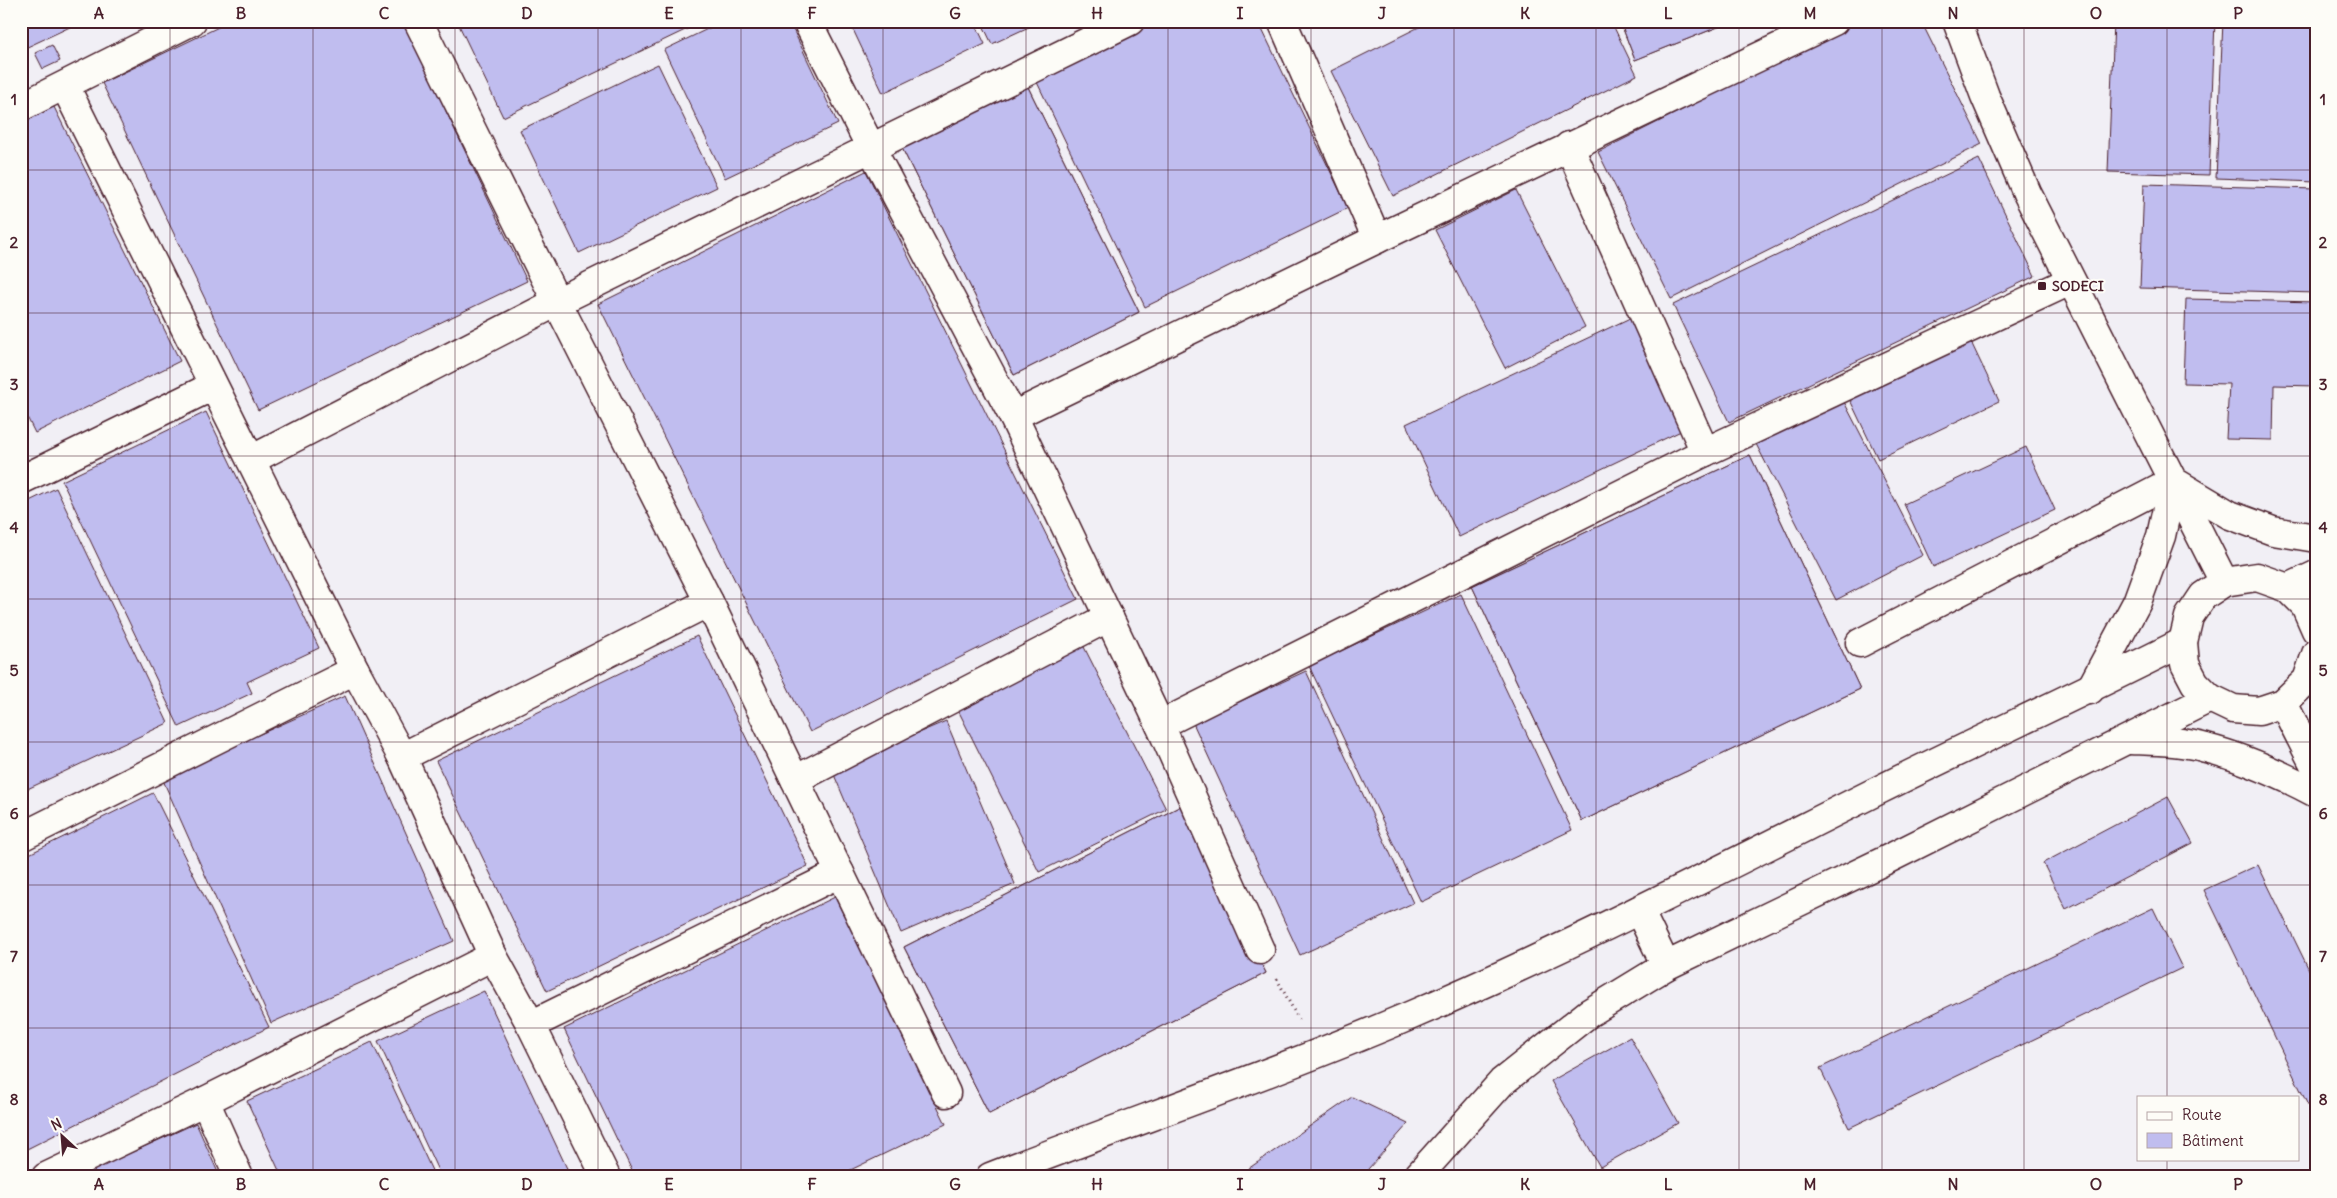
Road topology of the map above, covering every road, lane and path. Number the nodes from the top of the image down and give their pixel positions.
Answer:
1 (192, 21) edge
2 (418, 21) edge
3 (807, 21) edge
4 (1130, 21) edge
5 (1282, 21) edge
6 (1834, 21) edge
7 (1957, 21) edge
8 (65, 86) junction
9 (21, 107) edge
10 (1569, 146) junction
11 (871, 148) junction
12 (1377, 238) junction
13 (2070, 281) junction
14 (557, 302) junction
15 (214, 386) junction
16 (1013, 416) junction
17 (1705, 452) junction
18 (251, 460) junction
19 (21, 480) edge
20 (2173, 481) junction
21 (2316, 538) edge
22 (2316, 576) edge
23 (2224, 582) junction
24 (2288, 588) junction
25 (709, 602) junction
26 (1109, 617) junction
27 (2316, 630) edge
28 (2183, 642) junction
29 (1860, 643) dead end
30 (2316, 654) edge
31 (355, 670) junction
32 (2090, 690) junction
33 (2210, 698) junction
34 (2283, 702) junction
35 (1160, 724) junction
36 (2128, 740) junction
37 (402, 757) junction
38 (2316, 768) edge
39 (795, 780) junction
40 (2316, 793) edge
41 (21, 837) edge
42 (840, 873) junction
43 (1639, 910) junction
44 (1260, 950) joint
45 (494, 956) junction
46 (1666, 966) junction
47 (531, 1025) junction
48 (1316, 1054) junction
49 (946, 1092) dead end
50 (204, 1101) junction
51 (46, 1177) edge
52 (238, 1177) edge
53 (606, 1177) edge
54 (990, 1177) edge
55 (1417, 1177) edge

1 - 8 street
2 - 14 street
3 - 11 street
4 - 11 street
5 - 12 street
6 - 10 street
7 - 13 street
8 - 9 street
8 - 15 street
10 - 12 street
10 - 17 street
11 - 14 street
11 - 16 street
12 - 16 street
13 - 17 street
13 - 20 street
14 - 18 street
14 - 25 street
15 - 18 street
15 - 19 street
16 - 26 street
17 - 35 street
18 - 31 street
20 - 21 street
20 - 23 street
20 - 29 street
20 - 32 street
22 - 24 street
23 - 24 street
23 - 28 street
24 - 27 street
25 - 37 street
25 - 39 street
26 - 35 street
26 - 39 street
28 - 32 street
28 - 33 street
30 - 34 street
31 - 37 street
31 - 41 street
32 - 43 street
33 - 34 street
33 - 36 street
34 - 38 street
35 - 44 street
36 - 40 street
36 - 46 street
37 - 45 street
39 - 42 street
42 - 47 street
42 - 49 street
43 - 46 street
43 - 48 street
44 - 48 path
45 - 47 street
45 - 50 street
46 - 55 street
47 - 53 street
48 - 54 street
50 - 51 street
50 - 52 street

